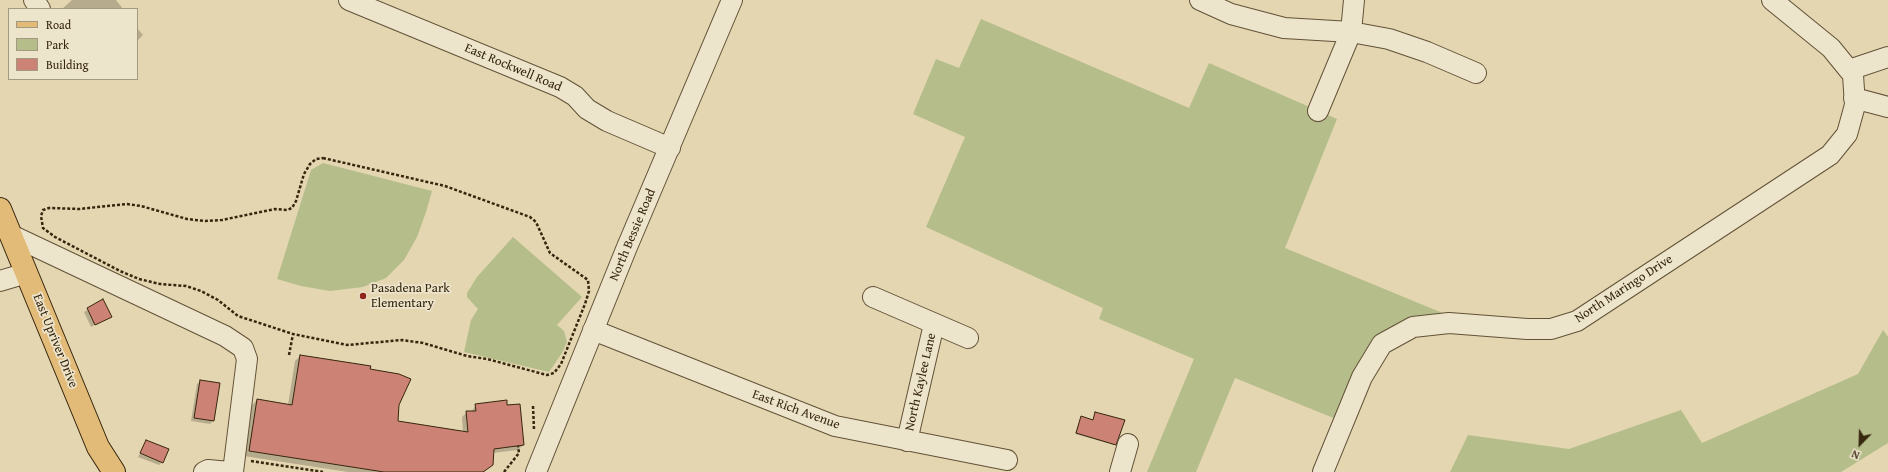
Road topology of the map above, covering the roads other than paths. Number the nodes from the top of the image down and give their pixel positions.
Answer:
1 (349, 0) edge
2 (732, 0) edge
3 (1200, 0) edge
4 (1354, 0) edge
5 (1772, 0) edge
6 (1351, 32) junction
7 (1888, 57) edge
8 (1849, 70) junction
9 (1476, 73) dead end
10 (1855, 102) junction
11 (1888, 107) edge
12 (1318, 111) dead end
13 (670, 148) junction
14 (0, 209) edge
15 (11, 235) junction
16 (27, 273) junction
17 (0, 281) edge
18 (873, 298) dead end
19 (934, 324) junction
20 (593, 330) junction
21 (968, 338) dead end
22 (907, 441) junction
23 (1128, 444) dead end
24 (1007, 460) dead end
25 (237, 468) edge
26 (114, 472) edge
27 (204, 472) edge
28 (536, 472) edge
29 (1120, 472) edge
30 (1323, 472) edge

1 - 13 street, East Rockwell Road
2 - 13 street, North Bessie Road
3 - 6 street
4 - 6 street
5 - 8 street
6 - 9 street
6 - 12 street
7 - 8 street
8 - 10 street
10 - 11 street
10 - 30 street, North Maringo Drive
13 - 20 street, North Bessie Road
14 - 15 main road, East Upriver Drive
15 - 16 main road, East Upriver Drive
15 - 25 street
16 - 17 street
16 - 26 main road, East Upriver Drive
18 - 19 street, North Kaylee Lane
19 - 21 street, North Kaylee Lane
19 - 22 street, North Kaylee Lane
20 - 22 street, East Rich Avenue
20 - 28 street, North Bessie Road
22 - 24 street, East Rich Avenue
23 - 29 street
25 - 27 street

